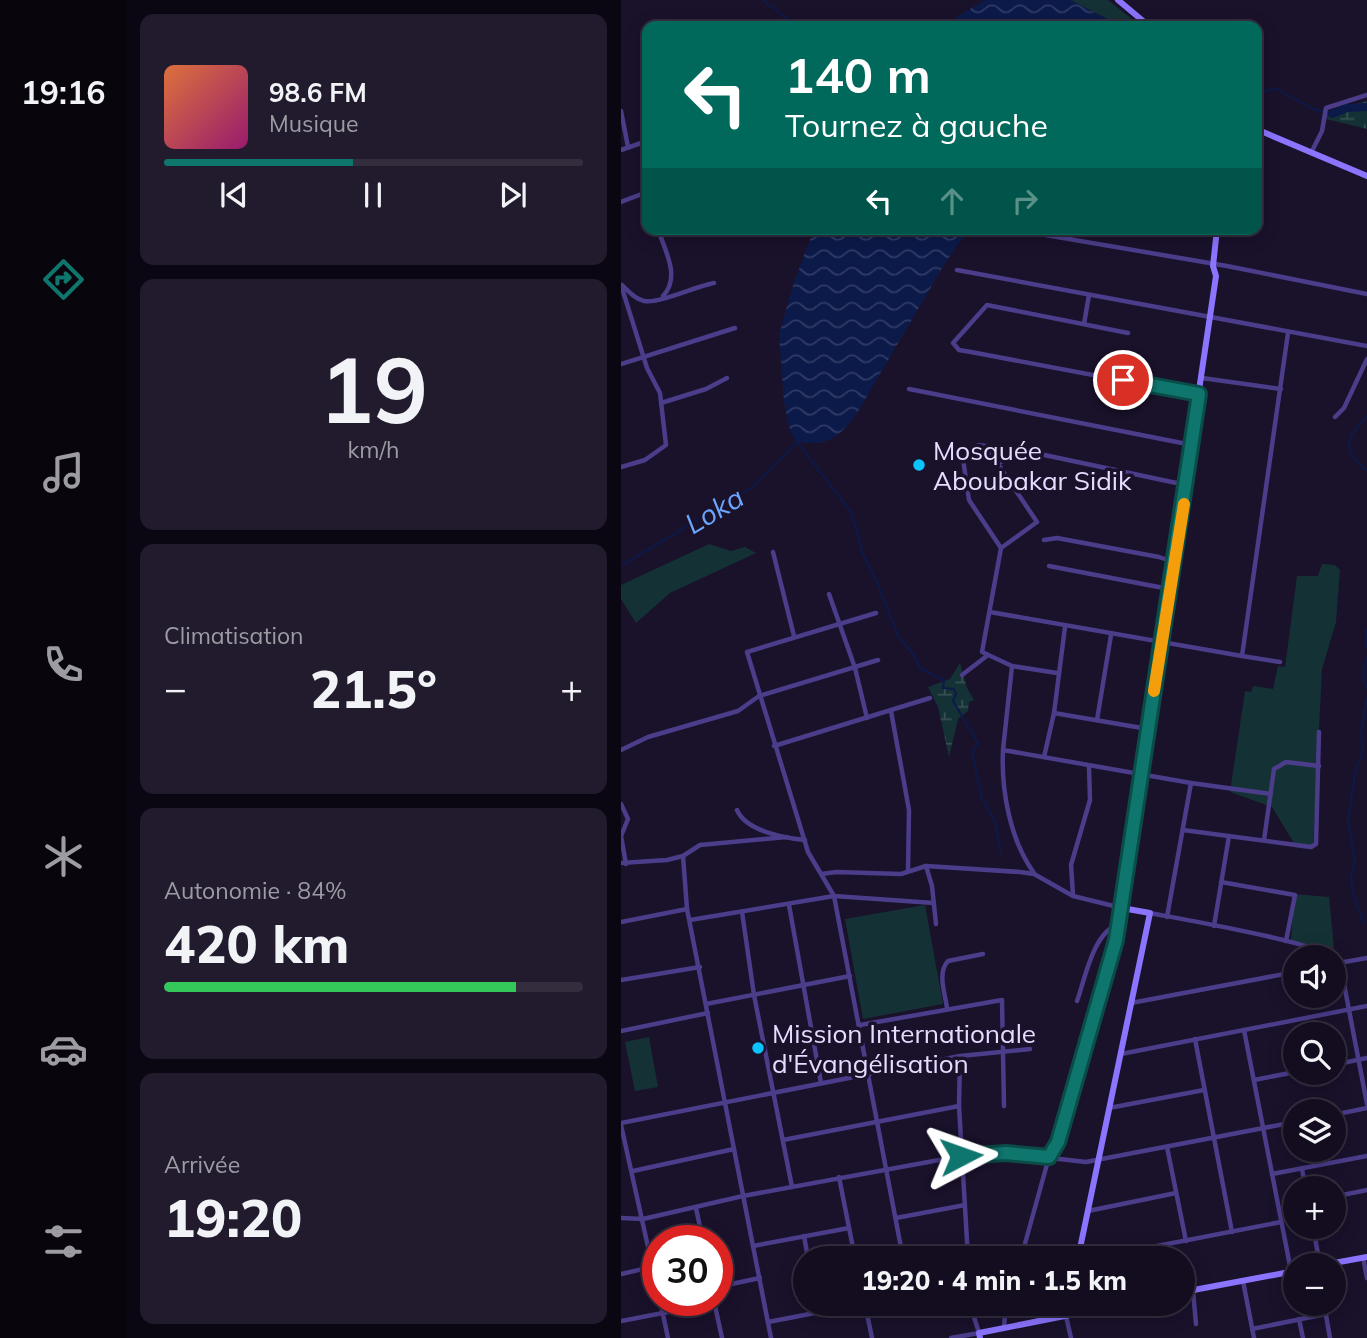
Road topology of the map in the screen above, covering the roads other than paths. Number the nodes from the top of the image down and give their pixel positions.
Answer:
1 (1118, 0) edge
2 (1143, 21) edge
3 (1367, 95) edge
4 (621, 111) edge
5 (1262, 132) edge
6 (642, 143) edge
7 (628, 147) junction
8 (621, 150) edge
9 (1311, 154) junction
10 (1367, 176) edge
11 (642, 196) edge
12 (621, 202) edge
13 (660, 235) edge
14 (1043, 235) edge
15 (1216, 235) edge
16 (1213, 266) junction
17 (957, 270) dead end
18 (673, 278) junction
19 (714, 283) dead end
20 (621, 285) edge
21 (681, 291) junction
22 (1367, 294) edge
23 (1089, 295) junction
24 (661, 298) junction
25 (623, 304) edge
26 (1209, 317) junction
27 (1084, 324) junction
28 (735, 328) dead end
29 (1288, 332) junction
30 (1128, 333) dead end
31 (1367, 346) edge
32 (643, 357) junction
33 (1367, 359) edge
34 (621, 364) edge
35 (727, 377) dead end
36 (1202, 378) junction
37 (909, 389) dead end
38 (1281, 389) junction
39 (1199, 394) junction
40 (661, 403) junction
41 (1335, 417) dead end
42 (1192, 446) junction
43 (998, 463) junction
44 (622, 466) edge
45 (1187, 485) junction
46 (1044, 540) dead end
47 (1001, 548) junction
48 (773, 552) dead end
49 (1174, 563) junction
50 (1049, 566) dead end
51 (1169, 589) junction
52 (829, 594) dead end
53 (990, 612) junction
54 (876, 613) dead end
55 (838, 623) junction
56 (1065, 627) junction
57 (1112, 635) junction
58 (794, 636) junction
59 (1161, 643) junction
60 (988, 655) junction
61 (1242, 656) junction
62 (878, 660) dead end
63 (1280, 662) dead end
64 (1012, 666) junction
65 (855, 668) junction
66 (1057, 673) junction
67 (962, 675) dead end
68 (759, 696) junction
69 (930, 698) dead end
70 (891, 711) junction
71 (1054, 713) junction
72 (867, 718) junction
73 (1097, 720) junction
74 (1148, 729) junction
75 (1319, 732) dead end
76 (774, 746) junction
77 (621, 750) edge
78 (1003, 750) junction
79 (1044, 757) junction
80 (1089, 766) junction
81 (1319, 766) junction
82 (1141, 774) junction
83 (1191, 783) junction
84 (1271, 794) junction
85 (621, 804) edge
86 (737, 810) dead end
87 (1183, 830) junction
88 (1229, 836) junction
89 (787, 837) junction
90 (805, 840) junction
91 (1264, 840) junction
92 (683, 856) junction
93 (624, 864) edge
94 (926, 866) junction
95 (908, 871) junction
96 (822, 874) junction
97 (1034, 874) junction
98 (1221, 882) junction
99 (834, 895) junction
100 (1073, 896) junction
101 (934, 903) junction
102 (788, 905) junction
103 (1122, 908) junction
104 (687, 909) junction
105 (742, 912) junction
106 (1150, 913) junction
107 (1167, 916) junction
108 (690, 920) junction
109 (621, 922) edge
110 (936, 924) dead end
111 (1119, 924) junction
112 (1214, 926) junction
113 (1286, 941) junction
114 (1302, 945) edge
115 (983, 954) dead end
116 (1367, 958) edge
117 (1346, 962) edge
118 (700, 967) junction
119 (1283, 974) edge
120 (850, 976) junction
121 (621, 980) edge
122 (802, 985) junction
123 (755, 995) junction
124 (1346, 999) edge
125 (1077, 1002) dead end
126 (1131, 1003) junction
127 (706, 1004) junction
128 (1367, 1006) edge
129 (947, 1008) junction
130 (1349, 1009) junction
131 (708, 1013) junction
132 (860, 1025) junction
133 (1244, 1030) junction
134 (621, 1031) edge
135 (1195, 1039) junction
136 (1030, 1049) dead end
137 (1004, 1051) junction
138 (1121, 1054) junction
139 (960, 1056) junction
140 (1367, 1059) edge
141 (1358, 1060) junction
142 (1346, 1062) edge
143 (869, 1074) junction
144 (1283, 1074) edge
145 (1254, 1080) junction
146 (822, 1083) junction
147 (1204, 1090) junction
148 (774, 1092) junction
149 (725, 1102) junction
150 (959, 1106) junction
151 (1367, 1106) edge
152 (1004, 1107) dead end
153 (1109, 1108) junction
154 (1346, 1112) edge
155 (879, 1121) junction
156 (621, 1124) edge
157 (1283, 1125) edge
158 (1263, 1129) junction
159 (1214, 1137) junction
160 (783, 1140) junction
161 (1167, 1147) junction
162 (734, 1149) junction
163 (961, 1156) junction
164 (1367, 1156) edge
165 (1049, 1157) junction
166 (1099, 1158) junction
167 (888, 1168) junction
168 (1301, 1168) junction
169 (633, 1171) junction
170 (1272, 1174) junction
171 (1303, 1176) edge
172 (839, 1177) junction
173 (792, 1186) junction
174 (1367, 1191) edge
175 (1176, 1194) junction
176 (1346, 1195) edge
177 (743, 1196) junction
178 (965, 1205) junction
179 (696, 1208) junction
180 (1088, 1211) junction
181 (621, 1218) edge
182 (896, 1218) junction
183 (643, 1219) junction
184 (1281, 1222) junction
185 (644, 1225) edge
186 (700, 1225) edge
187 (849, 1228) junction
188 (1232, 1232) junction
189 (804, 1236) junction
190 (1186, 1241) junction
191 (753, 1246) junction
192 (806, 1246) edge
193 (853, 1246) edge
194 (901, 1246) edge
195 (967, 1246) edge
196 (1024, 1246) edge
197 (1081, 1246) edge
198 (1159, 1246) edge
199 (1289, 1253) edge
200 (1365, 1257) edge
201 (1346, 1261) edge
202 (642, 1269) edge
203 (1283, 1273) edge
204 (621, 1274) edge
205 (759, 1278) junction
206 (1367, 1278) edge
207 (1243, 1281) junction
208 (733, 1284) edge
209 (1195, 1291) edge
210 (1195, 1313) edge
211 (647, 1316) edge
212 (663, 1316) edge
213 (718, 1316) edge
214 (799, 1316) edge
215 (866, 1316) edge
216 (973, 1316) edge
217 (1005, 1316) edge
218 (1061, 1316) edge
219 (1066, 1316) edge
220 (1317, 1316) edge
221 (1326, 1316) edge
222 (1299, 1320) junction
223 (621, 1321) edge
224 (768, 1322) junction
225 (1196, 1324) dead end
226 (1004, 1327) junction
227 (1252, 1329) junction
228 (979, 1335) edge
229 (668, 1338) edge
230 (722, 1338) edge
231 (771, 1338) edge
232 (872, 1338) edge
233 (951, 1338) edge
234 (1071, 1338) edge
235 (1254, 1338) edge
236 (1303, 1338) edge
237 (1330, 1338) edge

1 - 2 street
3 - 9 street
4 - 7 street
5 - 9 street
6 - 7 street
7 - 8 street
9 - 10 street
11 - 12 street
13 - 18 street
14 - 16 street
15 - 16 street
16 - 22 street
16 - 26 street
17 - 23 street
18 - 21 street
18 - 24 street
19 - 21 street
20 - 24 street
20 - 25 street
21 - 24 street
23 - 26 street
23 - 27 street
25 - 32 street
26 - 29 street
26 - 36 street
27 - 30 street
27 - 39 street
28 - 32 street
29 - 31 street
29 - 38 street
32 - 34 street
32 - 40 street
33 - 41 street
35 - 40 street
36 - 38 street
36 - 39 street
37 - 42 street
38 - 61 street
39 - 42 street
40 - 44 street
42 - 45 street
43 - 45 street
43 - 47 street
43 - 47 street
45 - 49 street
46 - 49 street
47 - 53 street
48 - 58 street
49 - 51 street
50 - 51 street
51 - 59 street
52 - 55 street
53 - 56 street
53 - 60 street
54 - 55 street
55 - 58 street
55 - 65 street
56 - 57 street
56 - 66 street
57 - 59 street
57 - 73 street
58 - 68 street
59 - 61 street
59 - 74 street
60 - 64 street
60 - 67 street
61 - 63 street
62 - 65 street
64 - 66 street
64 - 78 street
65 - 68 street
65 - 72 street
66 - 71 street
68 - 76 street
68 - 77 street
69 - 70 street
70 - 72 street
70 - 95 street
71 - 73 street
71 - 79 street
72 - 76 street
73 - 74 street
74 - 82 street
75 - 81 street
76 - 90 street
78 - 79 street
78 - 97 street
79 - 80 street
80 - 82 street
80 - 100 street
81 - 84 street
81 - 91 street
82 - 83 street
82 - 103 street
83 - 84 street
83 - 87 street
84 - 91 street
85 - 93 street
86 - 89 street
87 - 88 street
87 - 107 street
88 - 91 street
88 - 98 street
89 - 90 street
89 - 92 street
90 - 96 street
92 - 93 street
92 - 104 street
94 - 95 street
94 - 97 street
94 - 101 street
95 - 96 street
96 - 99 street
97 - 100 street
98 - 112 street
98 - 113 street
99 - 101 street
99 - 102 street
99 - 120 street
100 - 103 street
101 - 110 street
102 - 105 street
102 - 122 street
103 - 106 street
103 - 111 street
104 - 108 street
104 - 109 street
105 - 108 street
105 - 123 street
106 - 107 street
106 - 126 street
107 - 112 street
108 - 118 street
111 - 125 street
111 - 165 street
112 - 113 street
113 - 114 street
115 - 129 street
116 - 117 street
118 - 121 street
118 - 127 street
119 - 126 street
120 - 122 street
120 - 132 street
122 - 123 street
122 - 146 street
123 - 127 street
123 - 148 street
124 - 130 street
126 - 138 street
127 - 131 street
128 - 130 street
129 - 132 street
129 - 137 street
130 - 133 street
130 - 141 street
131 - 134 street
131 - 149 street
132 - 143 street
133 - 135 street
133 - 145 street
135 - 138 street
135 - 147 street
136 - 137 street
137 - 139 street
137 - 152 street
138 - 153 street
139 - 143 street
139 - 150 street
140 - 141 street
141 - 142 street
141 - 151 street
143 - 146 street
143 - 155 street
144 - 145 street
145 - 158 street
146 - 148 street
147 - 153 street
147 - 159 street
148 - 149 street
148 - 160 street
149 - 156 street
149 - 162 street
150 - 155 street
150 - 163 street
151 - 154 street
153 - 166 street
155 - 160 street
155 - 167 street
156 - 169 street
157 - 158 street
158 - 159 street
158 - 170 street
159 - 161 street
159 - 188 street
160 - 173 street
161 - 166 street
161 - 175 street
162 - 169 street
162 - 177 street
163 - 165 street
163 - 167 street
163 - 178 street
164 - 168 street
165 - 166 street
165 - 196 street
166 - 180 street
167 - 172 street
167 - 182 street
168 - 170 street
168 - 171 street
169 - 183 street
170 - 184 street
172 - 173 street
172 - 187 street
173 - 177 street
174 - 176 street
175 - 180 street
175 - 190 street
177 - 179 street
177 - 191 street
178 - 182 street
178 - 195 street
179 - 183 street
179 - 186 street
180 - 197 street
181 - 183 street
182 - 194 street
183 - 185 street
184 - 188 street
184 - 199 street
187 - 189 street
187 - 193 street
188 - 190 street
189 - 191 street
189 - 192 street
190 - 198 street
191 - 205 street
200 - 201 street
200 - 206 street
202 - 204 street
203 - 207 street
205 - 208 street
205 - 224 street
207 - 209 street
207 - 227 street
210 - 225 street
211 - 223 street
212 - 229 street
213 - 230 street
214 - 224 street
215 - 232 street
216 - 228 street
217 - 226 street
218 - 226 street
219 - 234 street
220 - 222 street
221 - 237 street
222 - 227 street
222 - 236 street
224 - 231 street
226 - 228 street
227 - 235 street
228 - 233 street

